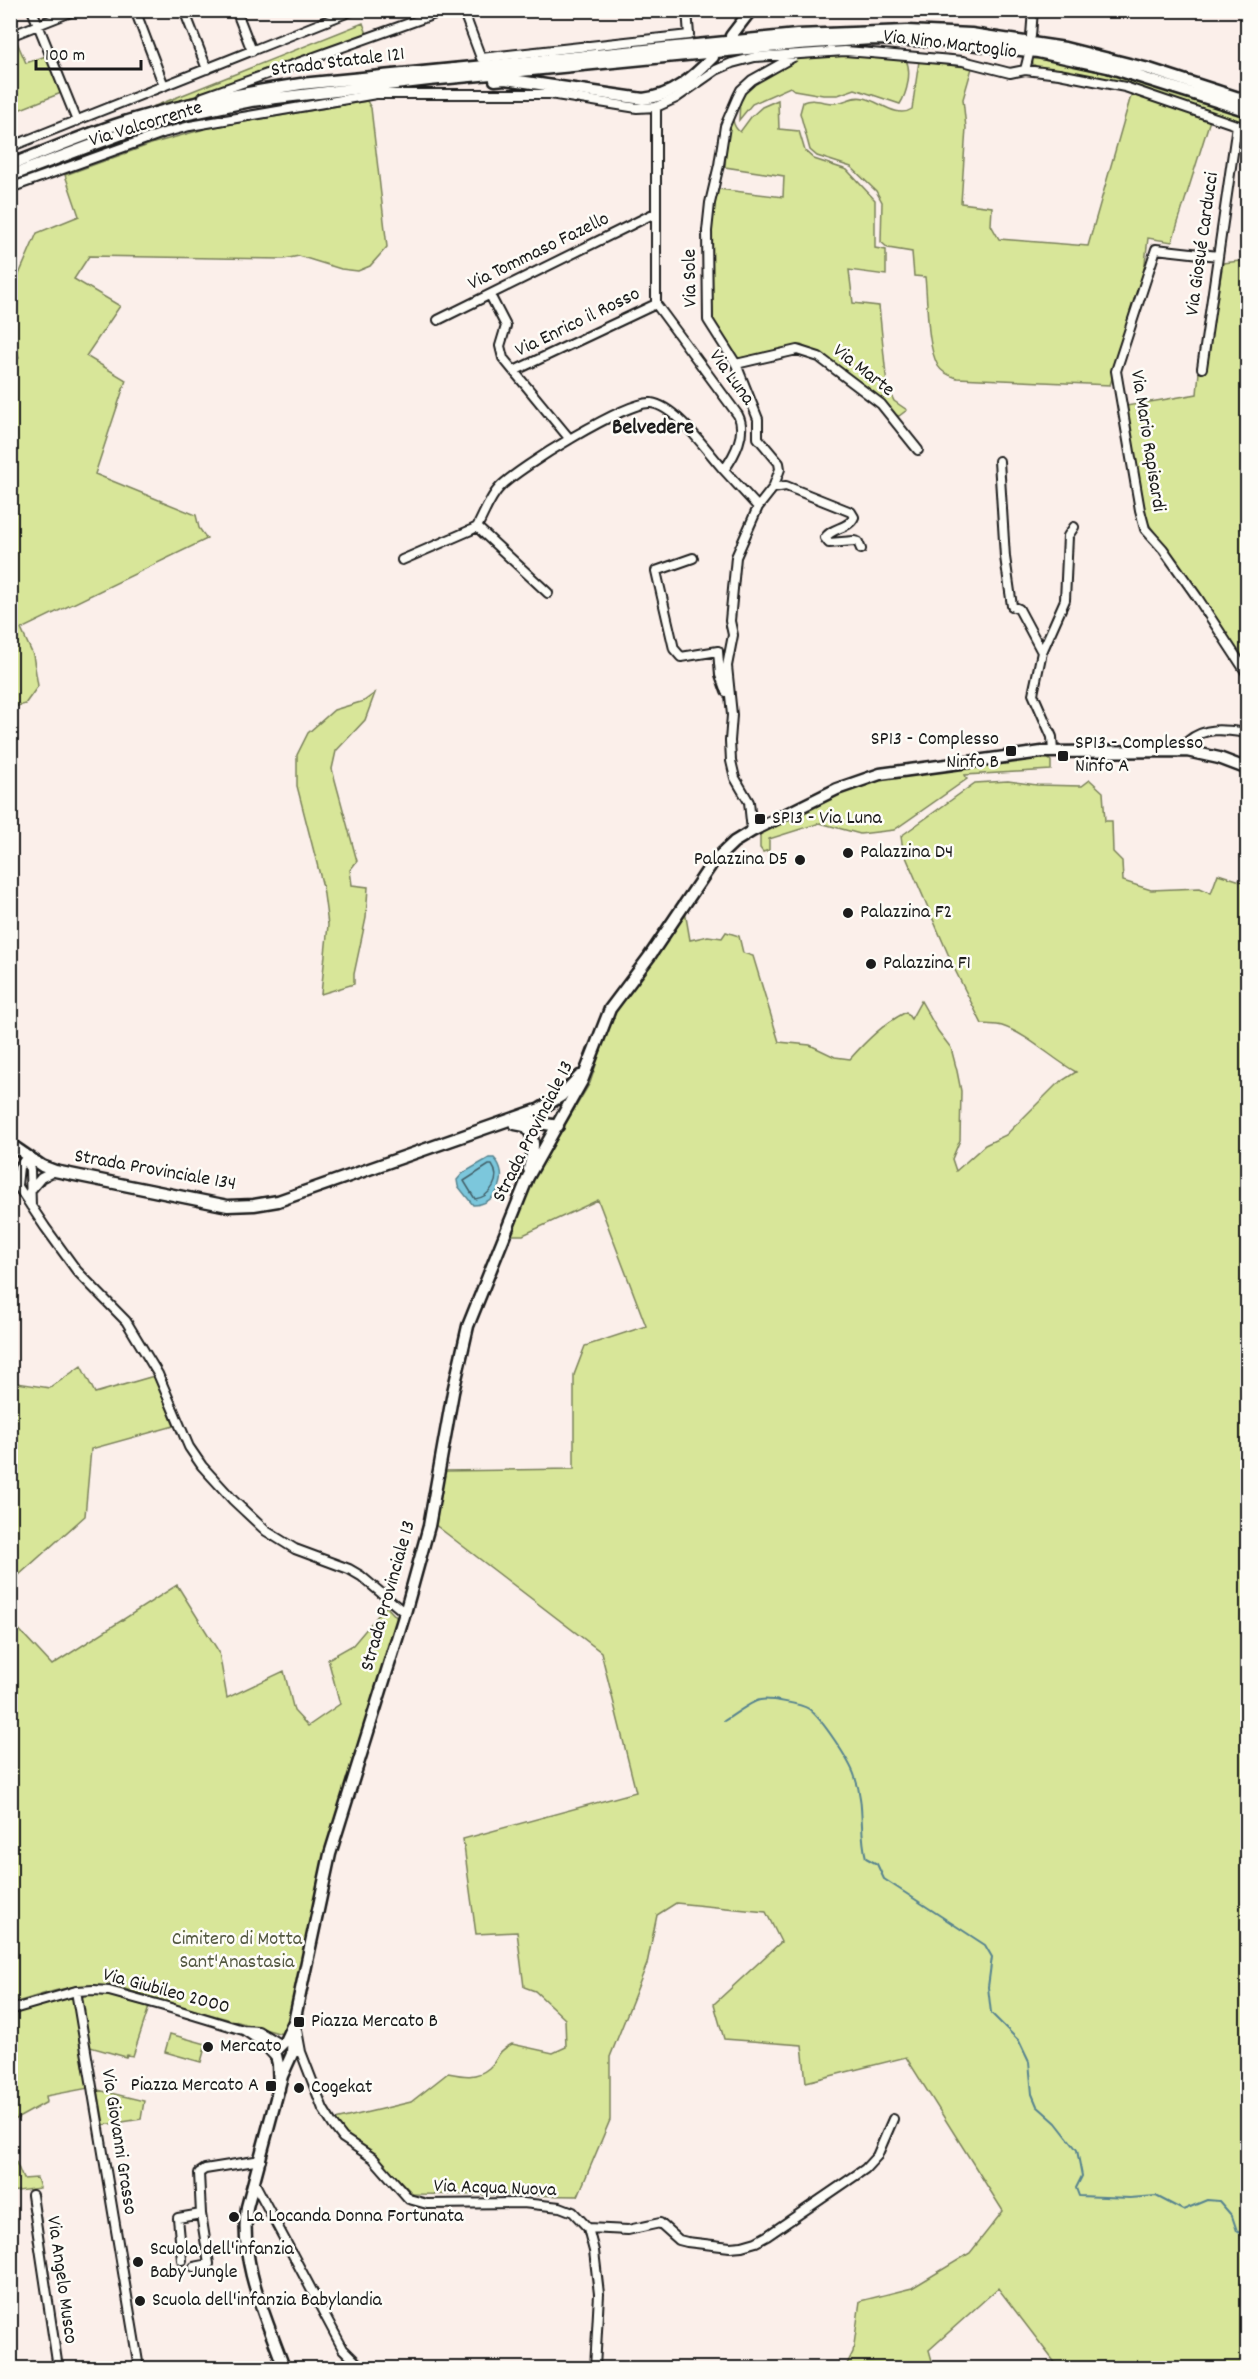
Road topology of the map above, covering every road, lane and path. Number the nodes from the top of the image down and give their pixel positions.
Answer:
1 (32, 10) edge
2 (76, 10) edge
3 (135, 10) edge
4 (184, 10) edge
5 (236, 10) edge
6 (354, 10) edge
7 (446, 10) edge
8 (463, 10) edge
9 (687, 10) edge
10 (751, 10) edge
11 (1033, 10) edge
12 (339, 13) edge
13 (38, 25) junction
14 (10, 36) edge
15 (731, 36) dead end
16 (1031, 36) dead end
17 (252, 51) junction
18 (1029, 54) dead end
19 (795, 56) junction
20 (713, 57) dead end
21 (207, 69) junction
22 (1025, 70) junction
23 (429, 80) junction
24 (164, 86) junction
25 (1248, 101) edge
26 (617, 104) joint
27 (179, 106) junction
28 (656, 107) junction
29 (1248, 111) edge
30 (76, 121) junction
31 (1237, 125) junction
32 (1248, 129) edge
33 (10, 147) edge
34 (10, 165) edge
35 (10, 176) edge
36 (10, 188) edge
37 (655, 213) junction
38 (1218, 256) junction
39 (490, 295) junction
40 (656, 303) junction
41 (438, 320) dead end
42 (736, 364) junction
43 (1203, 368) dead end
44 (514, 371) junction
45 (568, 438) junction
46 (918, 450) dead end
47 (999, 461) dead end
48 (724, 470) junction
49 (773, 488) junction
50 (758, 507) junction
51 (477, 526) junction
52 (1074, 527) dead end
53 (861, 549) dead end
54 (693, 558) dead end
55 (402, 560) dead end
56 (549, 593) dead end
57 (1042, 652) junction
58 (1248, 675) edge
59 (729, 699) junction
60 (1248, 733) edge
61 (1187, 751) junction
62 (1053, 752) junction
63 (1248, 769) edge
64 (752, 831) junction
65 (588, 1068) junction
66 (540, 1109) junction
67 (512, 1123) junction
68 (558, 1126) junction
69 (470, 1134) junction
70 (10, 1144) edge
71 (27, 1157) junction
72 (10, 1171) edge
73 (55, 1171) junction
74 (528, 1177) junction
75 (17, 1185) junction
76 (30, 1191) junction
77 (32, 1207) junction
78 (405, 1613) junction
79 (76, 1991) junction
80 (297, 2008) junction
81 (10, 2010) edge
82 (243, 2030) junction
83 (289, 2050) junction
84 (276, 2058) junction
85 (279, 2090) junction
86 (893, 2119) dead end
87 (261, 2160) junction
88 (254, 2182) junction
89 (32, 2195) dead end
90 (201, 2214) junction
91 (588, 2228) junction
92 (182, 2260) dead end
93 (194, 2267) dead end
94 (58, 2368) edge
95 (139, 2368) edge
96 (285, 2368) edge
97 (362, 2368) edge
98 (595, 2368) edge

1 - 13 street
2 - 13 street
3 - 24 street
4 - 21 street
5 - 17 street
6 - 12 street
7 - 27 street
8 - 9 street
10 - 15 main road
11 - 16 street
12 - 17 street
13 - 14 street
13 - 30 street
17 - 21 street
18 - 22 street
19 - 22 street, Via Nino Martoglio
19 - 28 street, Via Nino Martoglio
19 - 42 street, Via Sole
20 - 23 main road
21 - 24 street
22 - 31 street, Via Nino Martoglio
23 - 29 main road, Strada Statale 121
23 - 35 main road, Strada Statale 121
24 - 30 street
25 - 27 main road, Strada Statale 121
26 - 28 street, Via Nino Martoglio
26 - 36 street, Via Valcorrente
27 - 34 main road, Strada Statale 121
28 - 37 street
30 - 33 street
31 - 32 street, Via Nino Martoglio
31 - 38 street, Via Giosué Carducci
37 - 39 street, Via Tommaso Fazello
37 - 40 street
38 - 43 street, Via Giosué Carducci
38 - 58 street, Via Mario Rapisardi
39 - 41 street, Via Tommaso Fazello
39 - 44 street
40 - 44 street, Via Enrico il Rosso
40 - 48 street, Via Luna
42 - 46 street, Via Marte
42 - 49 street, Via Sole
44 - 45 street
45 - 48 street
45 - 51 street
47 - 57 street
48 - 50 street
49 - 50 street
49 - 53 street
50 - 59 street
51 - 55 street
51 - 56 street
52 - 57 street
54 - 59 street
57 - 62 street
59 - 64 street
60 - 61 street
61 - 62 main road, Strada Provinciale 13
61 - 63 main road, Strada Provinciale 13
62 - 64 main road, Strada Provinciale 13
64 - 65 main road, Strada Provinciale 13
65 - 66 main road
65 - 68 main road, Strada Provinciale 13
66 - 68 main road
66 - 69 main road
67 - 68 main road
67 - 69 main road
67 - 74 main road
68 - 74 main road, Strada Provinciale 13
69 - 73 main road, Strada Provinciale 134
70 - 71 main road, Strada Provinciale 134
71 - 73 main road, Strada Provinciale 134
71 - 75 street
71 - 76 street
72 - 75 street
73 - 76 street
74 - 78 main road, Strada Provinciale 13
75 - 77 street
76 - 77 street
77 - 78 street
78 - 80 main road, Strada Provinciale 13
79 - 81 street, Via Giubileo 2000
79 - 82 street, Via Giubileo 2000
79 - 95 street, Via Giovanni Grasso
80 - 83 main road, Strada Provinciale 13
80 - 83 street, Via Acqua Nuova
82 - 83 street, Via Giubileo 2000
82 - 84 street
83 - 84 main road
83 - 85 main road
83 - 91 street, Via Acqua Nuova
84 - 85 main road
85 - 87 main road
86 - 91 street
87 - 88 main road
87 - 90 street
88 - 96 main road
88 - 97 street
89 - 94 street, Via Angelo Musco
90 - 92 street
90 - 93 street
91 - 98 street

